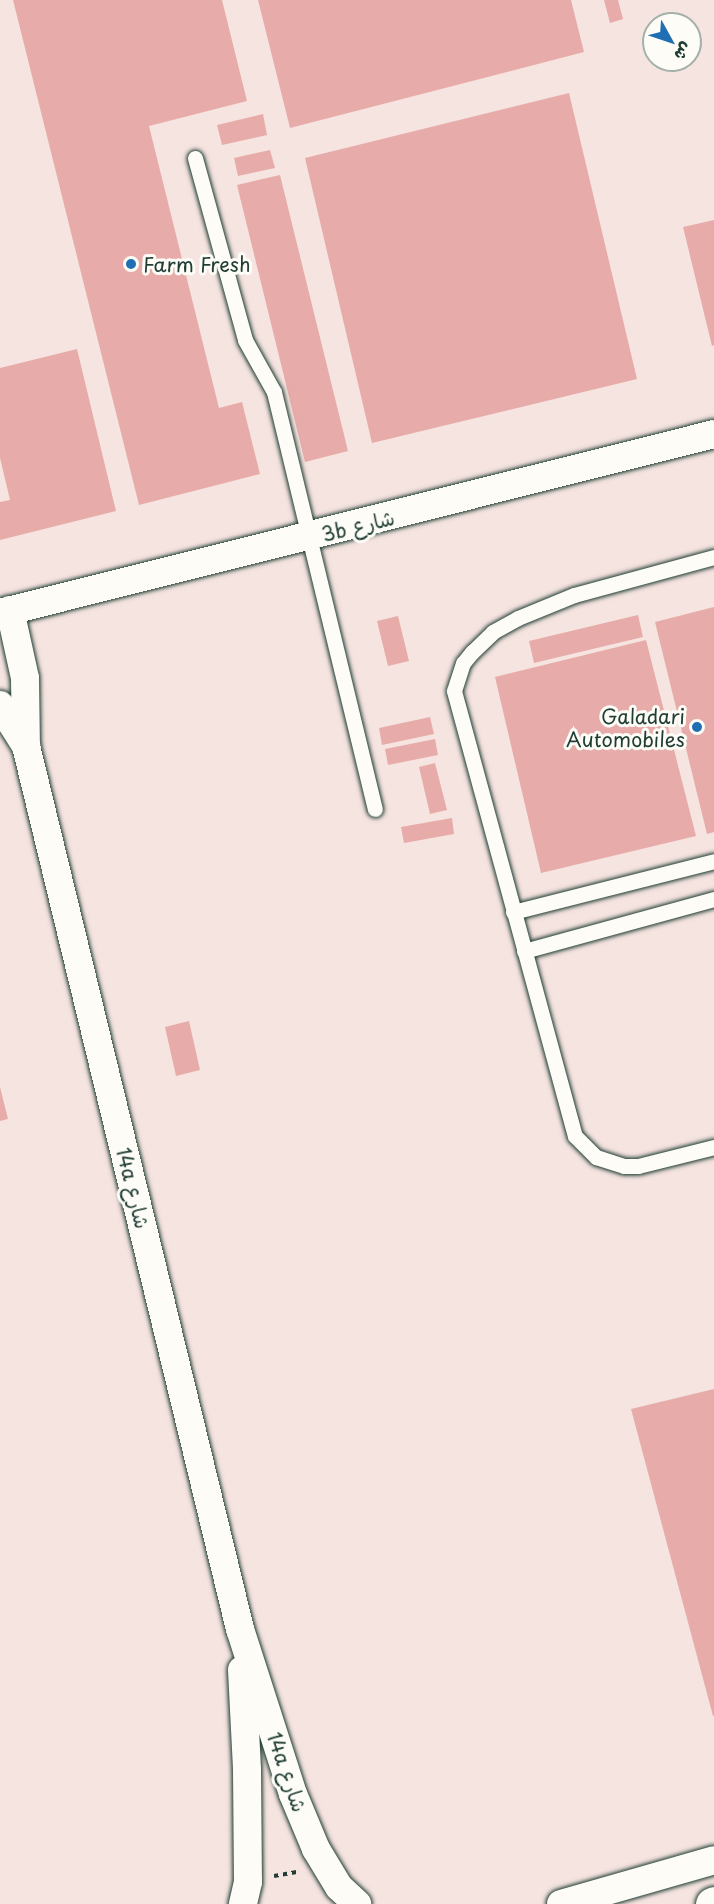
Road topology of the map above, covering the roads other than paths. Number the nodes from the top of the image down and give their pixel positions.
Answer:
1 (195, 158) dead end
2 (714, 434) edge
3 (309, 538) junction
4 (714, 557) edge
5 (5, 612) edge
6 (0, 705) edge
7 (26, 746) junction
8 (375, 809) dead end
9 (714, 861) edge
10 (714, 899) edge
11 (513, 912) junction
12 (524, 951) junction
13 (714, 1147) edge
14 (240, 1629) junction
15 (714, 1860) edge
16 (243, 1904) edge
17 (357, 1904) edge
18 (561, 1904) edge

1 - 3 lane
2 - 3 street, 3b شارع
3 - 5 street, 3b شارع
3 - 8 lane
4 - 11 lane
5 - 7 street, 14a شارع
6 - 7 street, 14a شارع
7 - 14 street, 14a شارع
9 - 11 lane
10 - 12 lane
11 - 12 lane
12 - 13 lane
14 - 16 street, 14a شارع
14 - 17 street, 14a شارع
15 - 18 street

